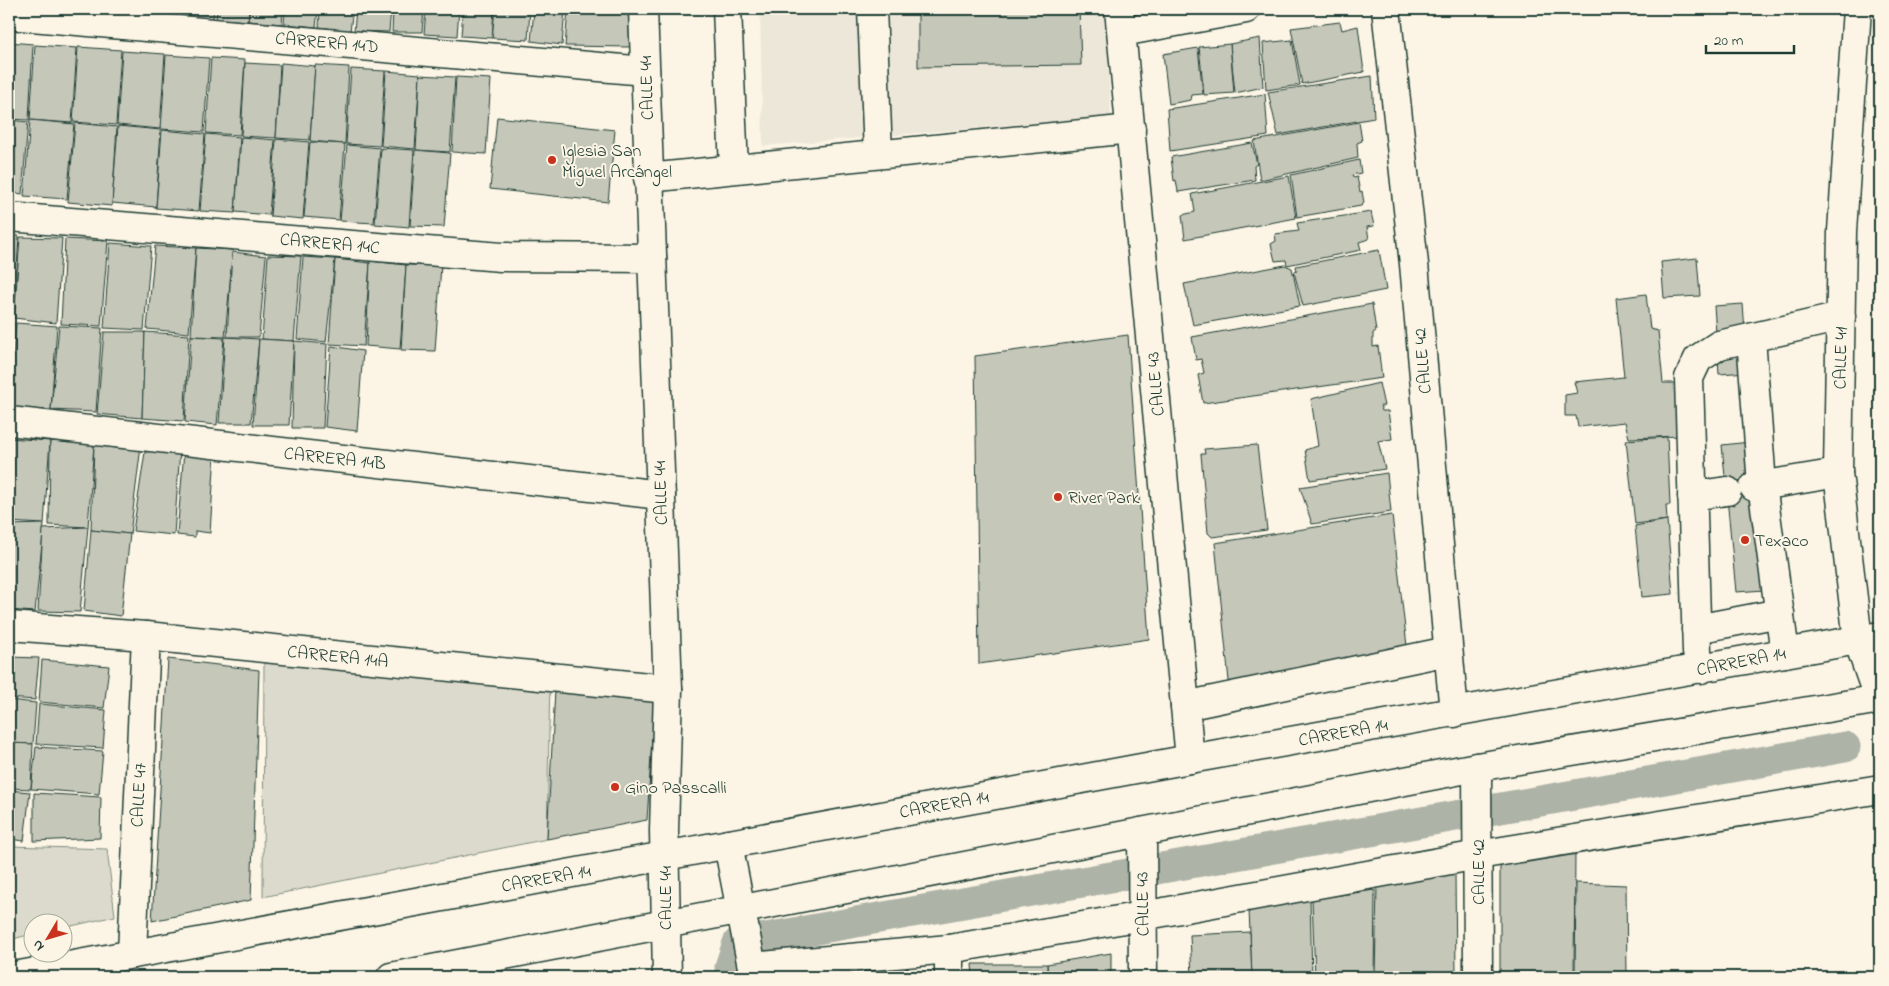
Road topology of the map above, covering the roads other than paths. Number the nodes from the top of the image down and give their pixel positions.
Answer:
1 (643, 9) edge
2 (727, 9) edge
3 (872, 9) edge
4 (1246, 9) edge
5 (1386, 9) edge
6 (1857, 9) edge
7 (9, 15) edge
8 (1120, 20) edge
9 (645, 71) junction
10 (1131, 129) junction
11 (878, 154) junction
12 (734, 168) junction
13 (648, 178) junction
14 (9, 217) edge
15 (652, 258) junction
16 (1841, 317) junction
17 (1751, 338) junction
18 (9, 421) edge
19 (1838, 473) junction
20 (1758, 486) junction
21 (1727, 491) dead end
22 (660, 495) junction
23 (1692, 496) junction
24 (1780, 613) junction
25 (9, 626) edge
26 (1696, 629) junction
27 (146, 636) junction
28 (1869, 638) edge
29 (1448, 651) junction
30 (1785, 653) junction
31 (1701, 669) junction
32 (668, 689) junction
33 (1880, 700) edge
34 (1185, 706) junction
35 (1454, 713) junction
36 (1190, 759) junction
37 (1476, 767) junction
38 (1880, 789) edge
39 (1142, 841) junction
40 (728, 844) junction
41 (1478, 844) junction
42 (665, 856) junction
43 (1142, 905) junction
44 (665, 925) junction
45 (748, 948) edge
46 (949, 949) junction
47 (132, 954) junction
48 (9, 977) edge
49 (391, 977) edge
50 (666, 977) edge
51 (949, 977) edge
52 (1143, 977) edge
53 (1478, 977) edge

1 - 9 street, CALLE 44
2 - 12 street
3 - 11 street
4 - 8 street
5 - 29 street, CALLE 42
6 - 16 street, CALLE 41
7 - 9 street, CARRERA 14D
8 - 10 street, CALLE 43
9 - 13 street, CALLE 44
10 - 11 street
10 - 34 street, CALLE 43
11 - 12 street
12 - 13 street
13 - 15 street, CALLE 44
14 - 15 street, CARRERA 14C
15 - 22 street, CALLE 44
16 - 17 street
16 - 19 street, CALLE 41
17 - 20 street
17 - 23 street
18 - 22 street, CARRERA 14B
19 - 20 street
19 - 28 street, CALLE 41
20 - 24 street
21 - 23 street
22 - 32 street, CALLE 44
23 - 26 street
24 - 26 street
24 - 30 street
25 - 27 street, CARRERA 14A
26 - 31 street
27 - 32 street, CARRERA 14A
27 - 47 street, CALLE 47
28 - 30 street, CARRERA 14
28 - 33 street, CALLE 41
29 - 34 street
29 - 35 street, CALLE 42
30 - 31 street, CARRERA 14
31 - 35 street, CARRERA 14
32 - 42 street, CALLE 44
33 - 37 street
34 - 36 street, CALLE 43
35 - 36 street, CARRERA 14
36 - 40 street, CARRERA 14
37 - 39 street
37 - 41 street, CALLE 42
38 - 41 street
39 - 43 street, CALLE 43
39 - 45 street
40 - 42 street, CARRERA 14
40 - 45 street
41 - 43 street
41 - 53 street, CALLE 42
42 - 44 street, CALLE 44
42 - 47 street, CARRERA 14
43 - 46 street
43 - 52 street, CALLE 43
44 - 45 street
44 - 49 street
44 - 50 street, CALLE 44
45 - 46 street
46 - 51 street
47 - 48 street, CARRERA 14

